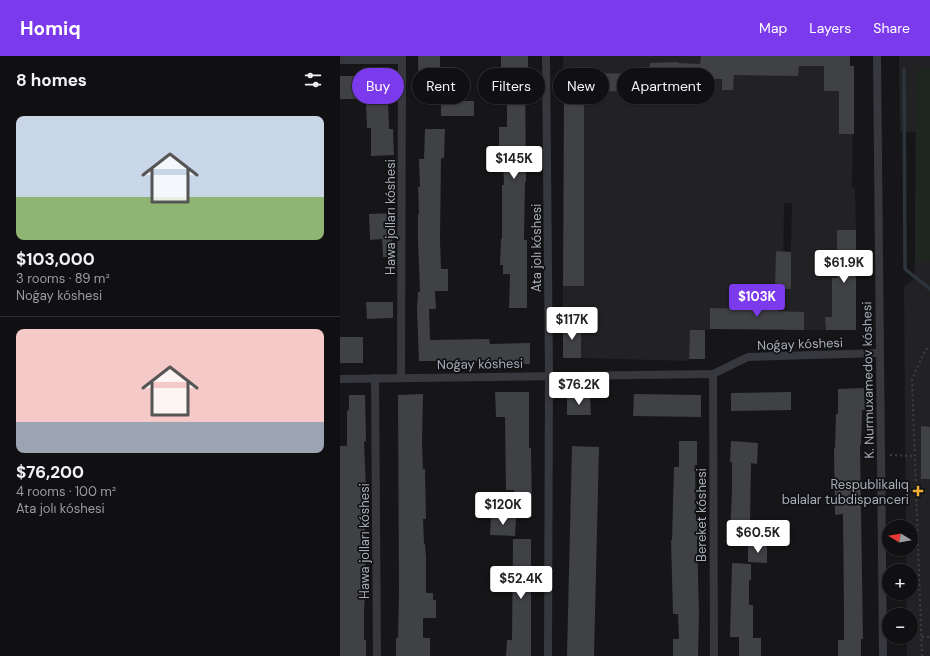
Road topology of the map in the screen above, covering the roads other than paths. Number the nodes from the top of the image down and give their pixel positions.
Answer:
1 (546, 56) edge
2 (877, 56) edge
3 (402, 58) edge
4 (340, 60) edge
5 (880, 353) junction
6 (713, 374) junction
7 (549, 375) junction
8 (401, 377) junction
9 (375, 378) junction
10 (340, 379) edge
11 (377, 656) edge
12 (548, 656) edge
13 (714, 656) edge
14 (883, 656) edge

1 - 7 street, Ata jolı kóshesi
2 - 5 street, K. Nurmuxamedov kóshesi
3 - 4 street
3 - 8 street, Hawa jolları kóshesi
5 - 6 street, Noǵay kóshesi
5 - 14 street, K. Nurmuxamedov kóshesi
6 - 7 street, Noǵay kóshesi
6 - 13 street, Bereket kóshesi
7 - 8 street, Noǵay kóshesi
7 - 12 street, Ata jolı kóshesi
8 - 9 street, Noǵay kóshesi
9 - 10 street, Noǵay kóshesi
9 - 11 street, Hawa jolları kóshesi

